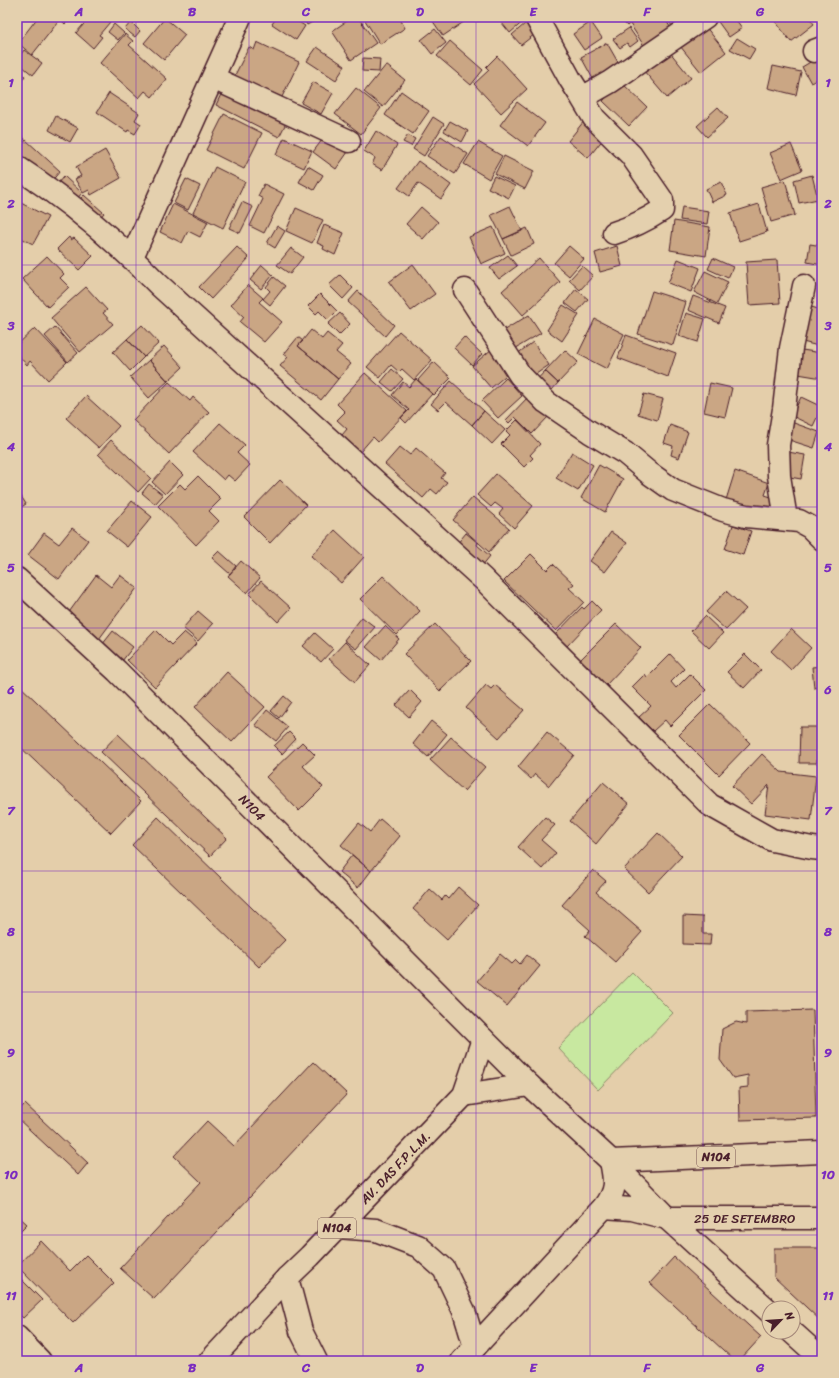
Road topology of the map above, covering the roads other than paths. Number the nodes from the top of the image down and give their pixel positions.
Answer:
1 (240, 17) edge
2 (536, 17) edge
3 (706, 17) edge
4 (213, 78) junction
5 (582, 98) junction
6 (349, 141) dead end
7 (17, 167) edge
8 (614, 233) dead end
9 (132, 257) junction
10 (804, 286) dead end
11 (465, 290) dead end
12 (786, 520) junction
13 (822, 539) edge
14 (17, 579) edge
15 (822, 849) edge
16 (483, 1039) junction
17 (529, 1085) junction
18 (464, 1095) junction
19 (822, 1152) edge
20 (611, 1161) junction
21 (604, 1207) junction
22 (667, 1218) junction
23 (822, 1218) edge
24 (338, 1226) junction
25 (287, 1278) junction
26 (761, 1304) edge
27 (17, 1337) edge
28 (801, 1340) edge
29 (468, 1354) edge
30 (822, 1360) edge
31 (40, 1361) edge
32 (210, 1361) edge
33 (316, 1361) edge

1 - 4 street
2 - 5 street
3 - 5 street
4 - 6 street
4 - 9 street
5 - 8 street
7 - 9 street
9 - 15 street
10 - 12 street
11 - 12 street
12 - 13 street
14 - 16 street, N104 / N104
16 - 17 street, N104
16 - 18 street, N104
17 - 18 street
17 - 20 street, N104
18 - 24 street, AV. DAS F.P.L.M. / N104
19 - 20 street, N104
20 - 21 street
20 - 22 street, N104
21 - 22 street
21 - 29 street
22 - 23 street, 25 DE SETEMBRO
22 - 26 street
24 - 25 street, AV. DAS F.P.L.M. / N104
24 - 29 street
25 - 32 street, AV. DAS F.P.L.M. / N104
25 - 33 street
27 - 31 street
28 - 30 street

